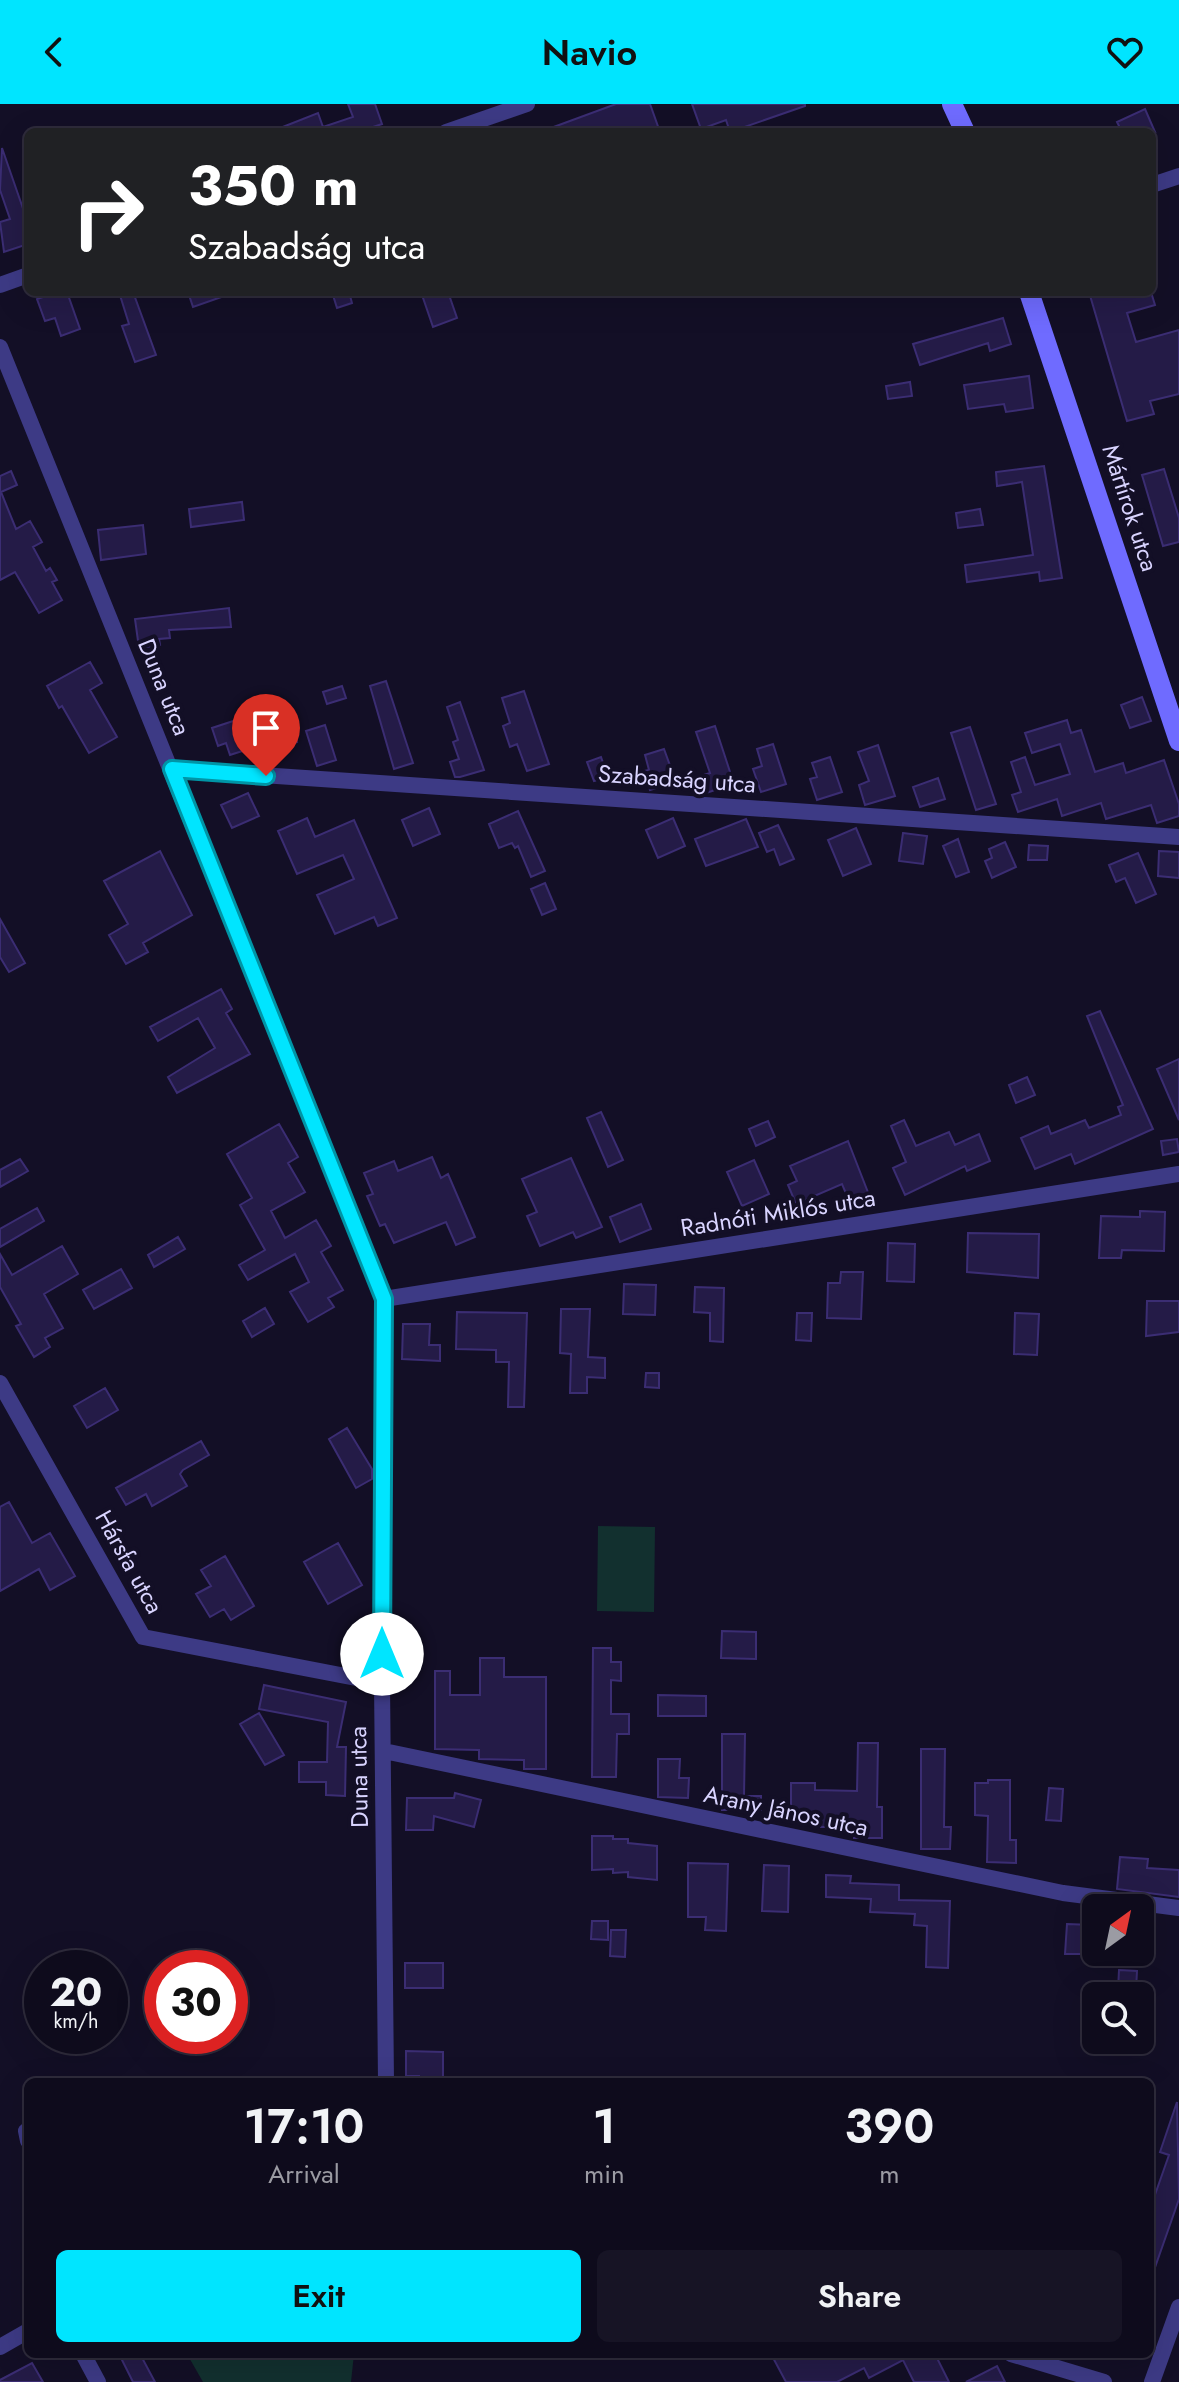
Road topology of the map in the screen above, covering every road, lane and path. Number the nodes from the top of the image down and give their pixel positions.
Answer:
1 (527, 104) edge
2 (952, 104) edge
3 (458, 128) edge
4 (963, 128) edge
5 (1179, 176) edge
6 (1156, 184) edge
7 (24, 276) edge
8 (0, 285) edge
9 (1030, 296) edge
10 (0, 347) edge
11 (1179, 741) edge
12 (172, 769) junction
13 (1179, 837) edge
14 (1179, 1174) edge
15 (384, 1299) junction
16 (0, 1383) edge
17 (382, 1683) junction
18 (384, 1751) junction
19 (1179, 1908) edge
20 (386, 2078) edge
21 (1179, 2307) edge
22 (24, 2333) edge
23 (0, 2347) edge
24 (85, 2358) edge
25 (1024, 2358) edge
26 (98, 2382) edge
27 (1104, 2382) edge
28 (1152, 2382) edge

1 - 3 street
2 - 4 main road
5 - 6 street
7 - 8 street
9 - 11 main road, Mártírok utca
10 - 12 street, Duna utca
12 - 13 street, Szabadság utca
12 - 15 street, Duna utca
14 - 15 street, Radnóti Miklós utca
15 - 17 street, Duna utca
16 - 17 street, Hársfa utca
17 - 18 street, Duna utca
18 - 19 street, Arany János utca
18 - 20 street, Duna utca
21 - 28 street
22 - 23 street
24 - 26 street
25 - 27 street

